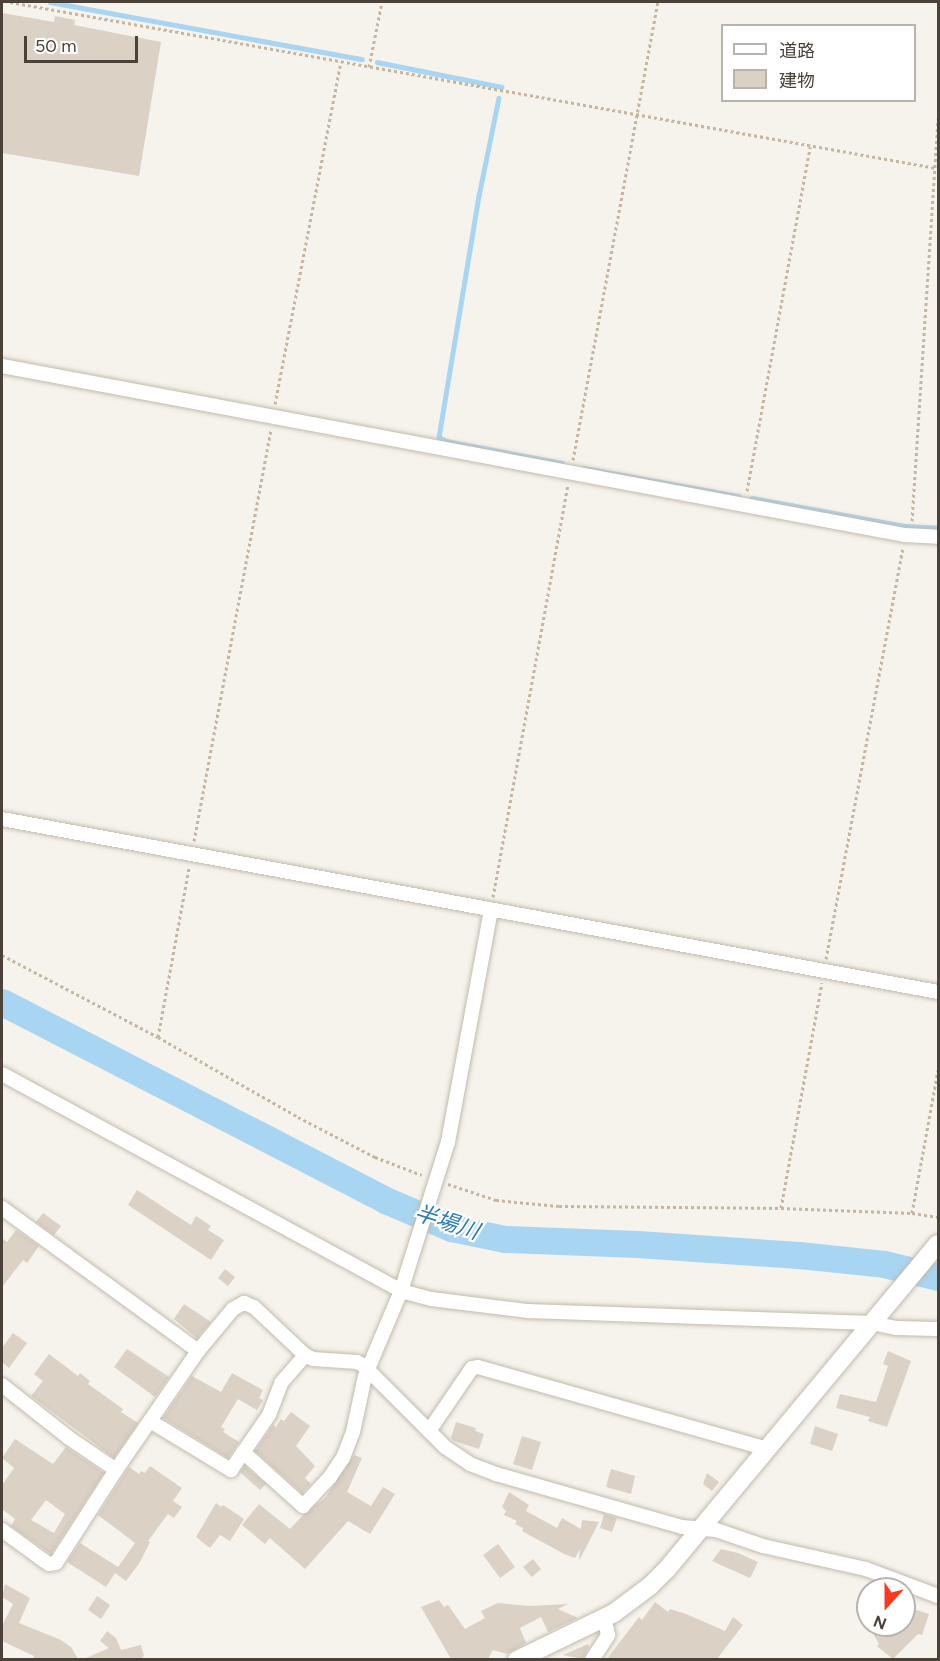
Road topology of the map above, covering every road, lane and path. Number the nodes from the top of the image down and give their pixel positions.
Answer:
1 (10, 2) edge
2 (382, 2) edge
3 (658, 2) edge
4 (341, 62) junction
5 (369, 67) junction
6 (637, 116) junction
7 (939, 119) edge
8 (810, 147) junction
9 (936, 168) junction
10 (2, 366) edge
11 (273, 417) junction
12 (571, 471) junction
13 (745, 504) junction
14 (908, 530) junction
15 (939, 537) edge
16 (2, 819) edge
17 (192, 854) junction
18 (491, 911) junction
19 (2, 955) edge
20 (824, 970) junction
21 (939, 992) edge
22 (158, 1037) junction
23 (939, 1070) edge
24 (2, 1074) edge
25 (436, 1183) junction
26 (2, 1208) edge
27 (781, 1208) junction
28 (912, 1213) junction
29 (939, 1217) edge
30 (939, 1244) edge
31 (402, 1287) junction
32 (875, 1319) junction
33 (939, 1329) edge
34 (198, 1351) junction
35 (305, 1355) junction
36 (370, 1371) junction
37 (2, 1385) edge
38 (150, 1421) junction
39 (429, 1431) junction
40 (767, 1449) junction
41 (243, 1452) junction
42 (116, 1470) junction
43 (702, 1528) junction
44 (2, 1530) edge
45 (939, 1596) edge
46 (604, 1618) junction
47 (517, 1659) edge
48 (592, 1659) edge

1 - 4 path
2 - 5 path
3 - 6 path
4 - 5 path
4 - 11 path
5 - 6 path
6 - 8 path
6 - 12 path
7 - 9 path
8 - 9 path
8 - 13 path
9 - 14 path
10 - 11 street
11 - 12 street
11 - 17 path
12 - 13 street
12 - 18 path
13 - 14 street
14 - 15 street
14 - 20 path
16 - 17 street
17 - 18 street
17 - 22 path
18 - 20 street
18 - 25 street
19 - 22 path
20 - 21 street
20 - 27 path
22 - 25 path
23 - 28 path
24 - 31 street
25 - 27 path
25 - 31 street
26 - 34 street
27 - 28 path
28 - 29 path
30 - 32 street
31 - 32 street
31 - 36 street
32 - 33 street
32 - 40 street
34 - 35 street
34 - 38 street
35 - 36 street
35 - 41 street
36 - 39 street
36 - 41 street
37 - 42 street
38 - 41 street
38 - 42 street
39 - 40 street
39 - 43 street
40 - 43 street
42 - 44 street
43 - 45 street
43 - 46 street
46 - 47 street
46 - 48 street

